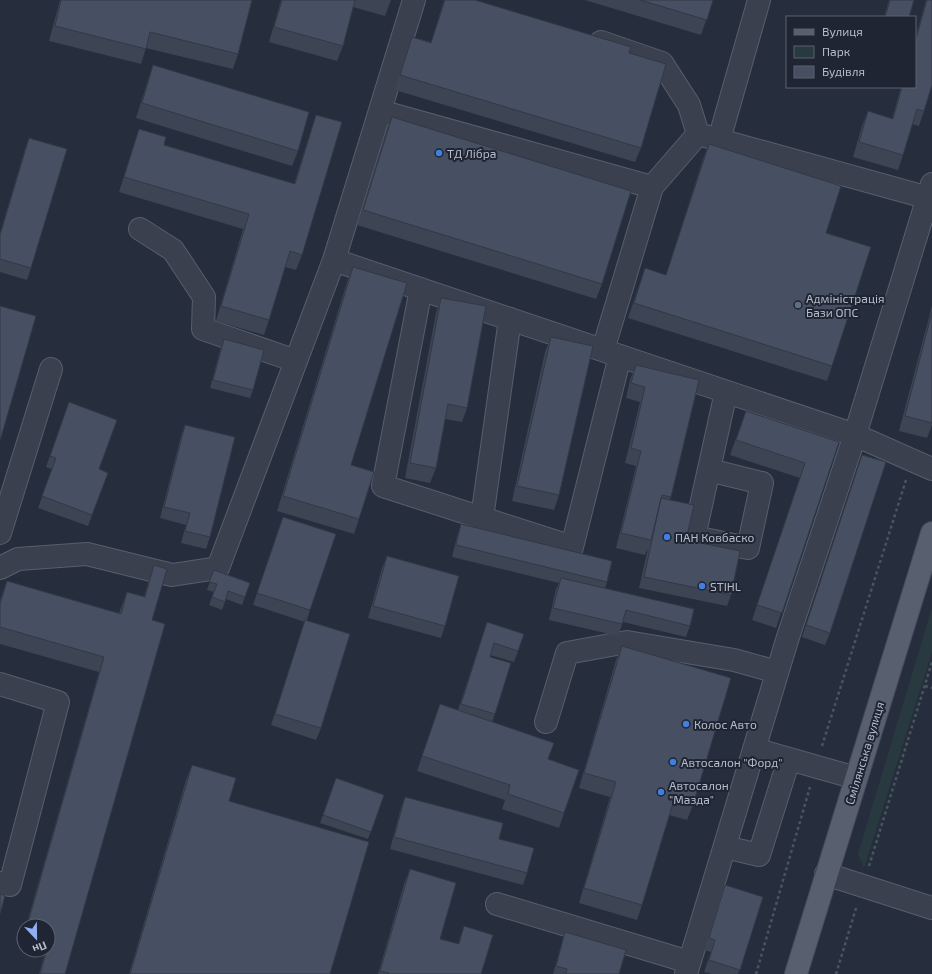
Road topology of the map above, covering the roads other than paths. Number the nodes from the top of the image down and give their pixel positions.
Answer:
1 (414, 0) edge
2 (759, 0) edge
3 (579, 35) edge
4 (380, 111) junction
5 (698, 134) junction
6 (719, 140) junction
7 (652, 187) junction
8 (931, 194) edge
9 (140, 229) dead end
10 (334, 260) junction
11 (421, 289) junction
12 (510, 319) junction
13 (611, 353) junction
14 (296, 361) junction
15 (51, 368) dead end
16 (726, 392) junction
17 (855, 435) junction
18 (932, 469) edge
19 (709, 470) dead end
20 (482, 518) junction
21 (0, 533) edge
22 (932, 533) edge
23 (0, 568) edge
24 (926, 575) edge
25 (777, 672) junction
26 (0, 684) edge
27 (546, 722) dead end
28 (754, 749) junction
29 (790, 759) junction
30 (856, 778) junction
31 (725, 847) junction
32 (826, 874) junction
33 (0, 883) edge
34 (497, 904) dead end
35 (932, 908) edge
36 (688, 968) edge
37 (796, 974) edge

1 - 4 lane
2 - 6 lane
3 - 5 lane
4 - 7 lane
4 - 10 lane
5 - 6 lane
5 - 7 lane
6 - 8 lane
7 - 13 lane
8 - 17 lane
9 - 14 lane
10 - 11 lane
10 - 14 lane
11 - 12 lane
11 - 20 lane
12 - 13 lane
12 - 20 lane
13 - 16 lane
13 - 20 lane
14 - 23 lane
15 - 21 lane
16 - 17 lane
16 - 19 lane
17 - 18 lane
17 - 25 lane
22 - 24 main road, Смілянська вулиця
24 - 30 main road, Смілянська вулиця
25 - 27 lane
25 - 28 lane
26 - 33 lane
28 - 29 lane
28 - 31 lane
29 - 30 lane
29 - 31 lane
30 - 32 main road, Смілянська вулиця
31 - 36 lane
32 - 35 lane
32 - 37 main road, Смілянська вулиця
34 - 36 lane

